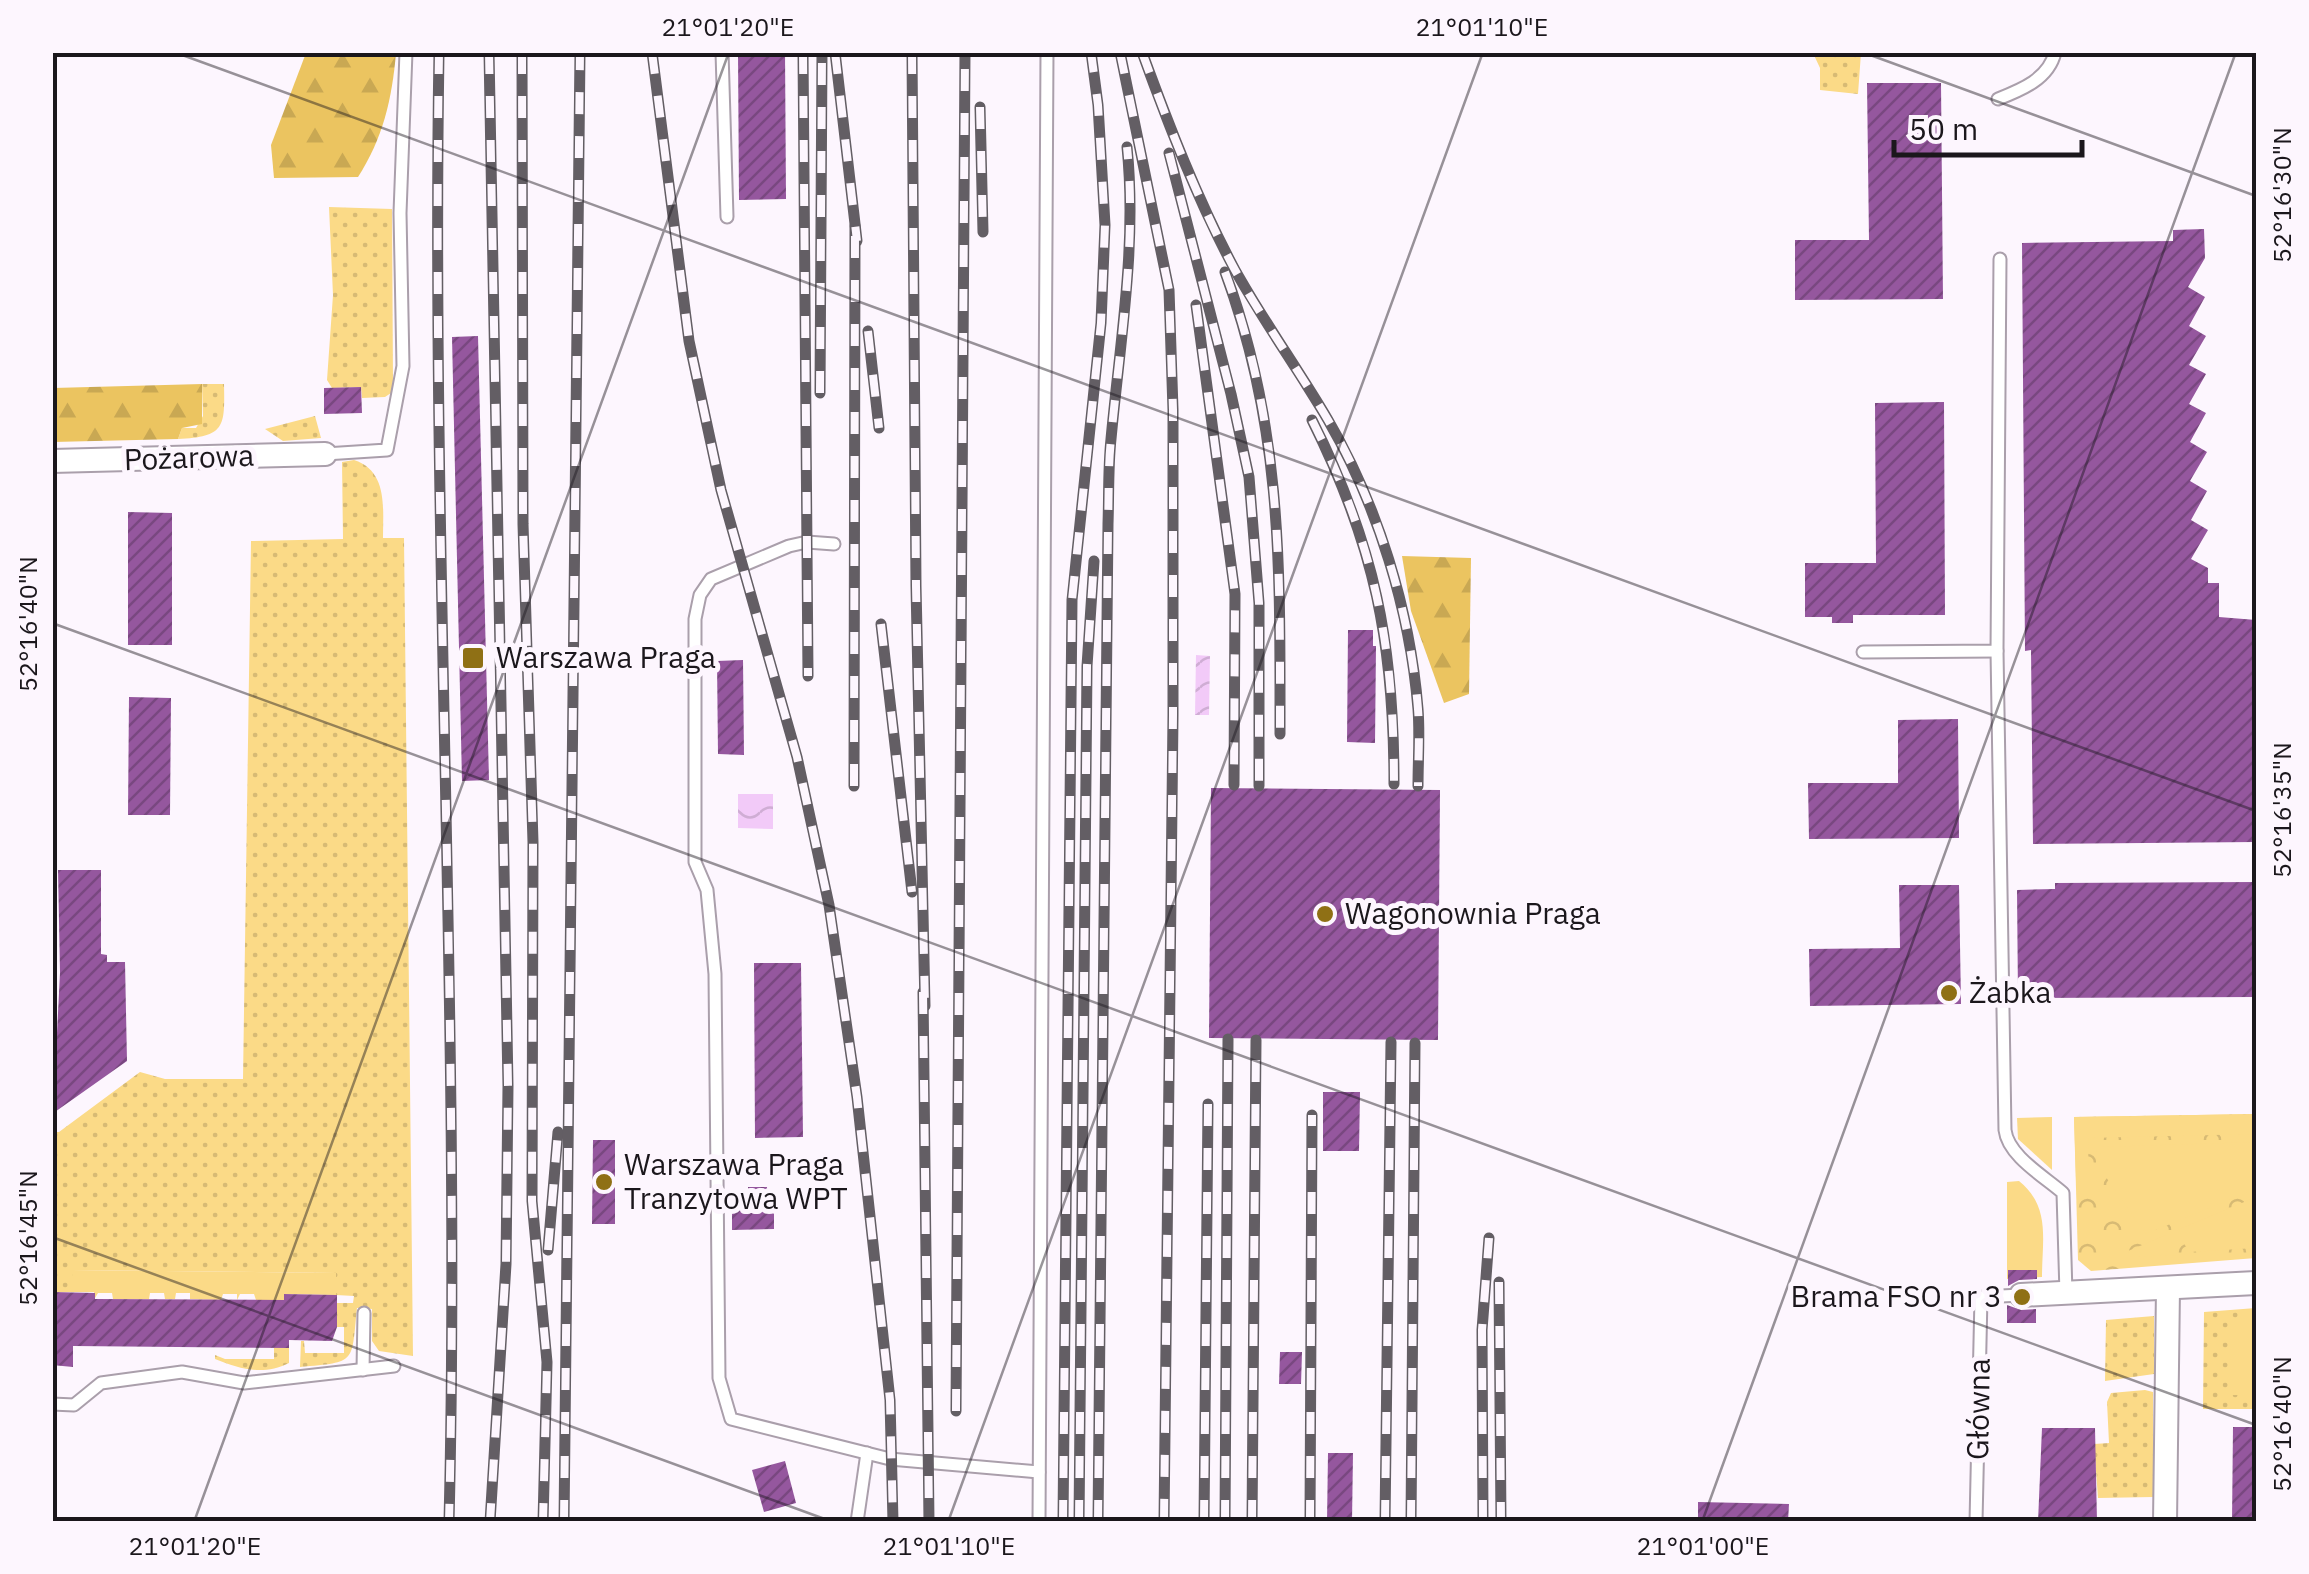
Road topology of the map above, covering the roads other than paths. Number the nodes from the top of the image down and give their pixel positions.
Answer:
1 (406, 52) edge
2 (722, 52) edge
3 (1047, 52) edge
4 (2055, 52) edge
5 (1998, 99) dead end
6 (727, 217) dead end
7 (2000, 258) dead end
8 (325, 454) joint
9 (52, 462) edge
10 (834, 544) dead end
11 (1863, 652) dead end
12 (1998, 652) junction
13 (2256, 1283) edge
14 (2168, 1288) junction
15 (2066, 1293) junction
16 (2021, 1295) joint
17 (364, 1314) dead end
18 (394, 1366) dead end
19 (363, 1370) junction
20 (52, 1404) edge
21 (868, 1453) junction
22 (1039, 1472) junction
23 (857, 1522) edge
24 (1039, 1522) edge
25 (1976, 1522) edge
26 (2165, 1522) edge

1 - 8 lane
2 - 6 lane
3 - 22 lane
4 - 5 lane
7 - 12 lane
8 - 9 street, Pożarowa
10 - 21 lane
11 - 12 lane
12 - 15 lane
13 - 14 street
14 - 15 street
14 - 26 street
15 - 16 street
16 - 25 lane, Główna
17 - 19 lane
18 - 19 lane
19 - 20 lane
21 - 22 lane
21 - 23 lane
22 - 24 lane

